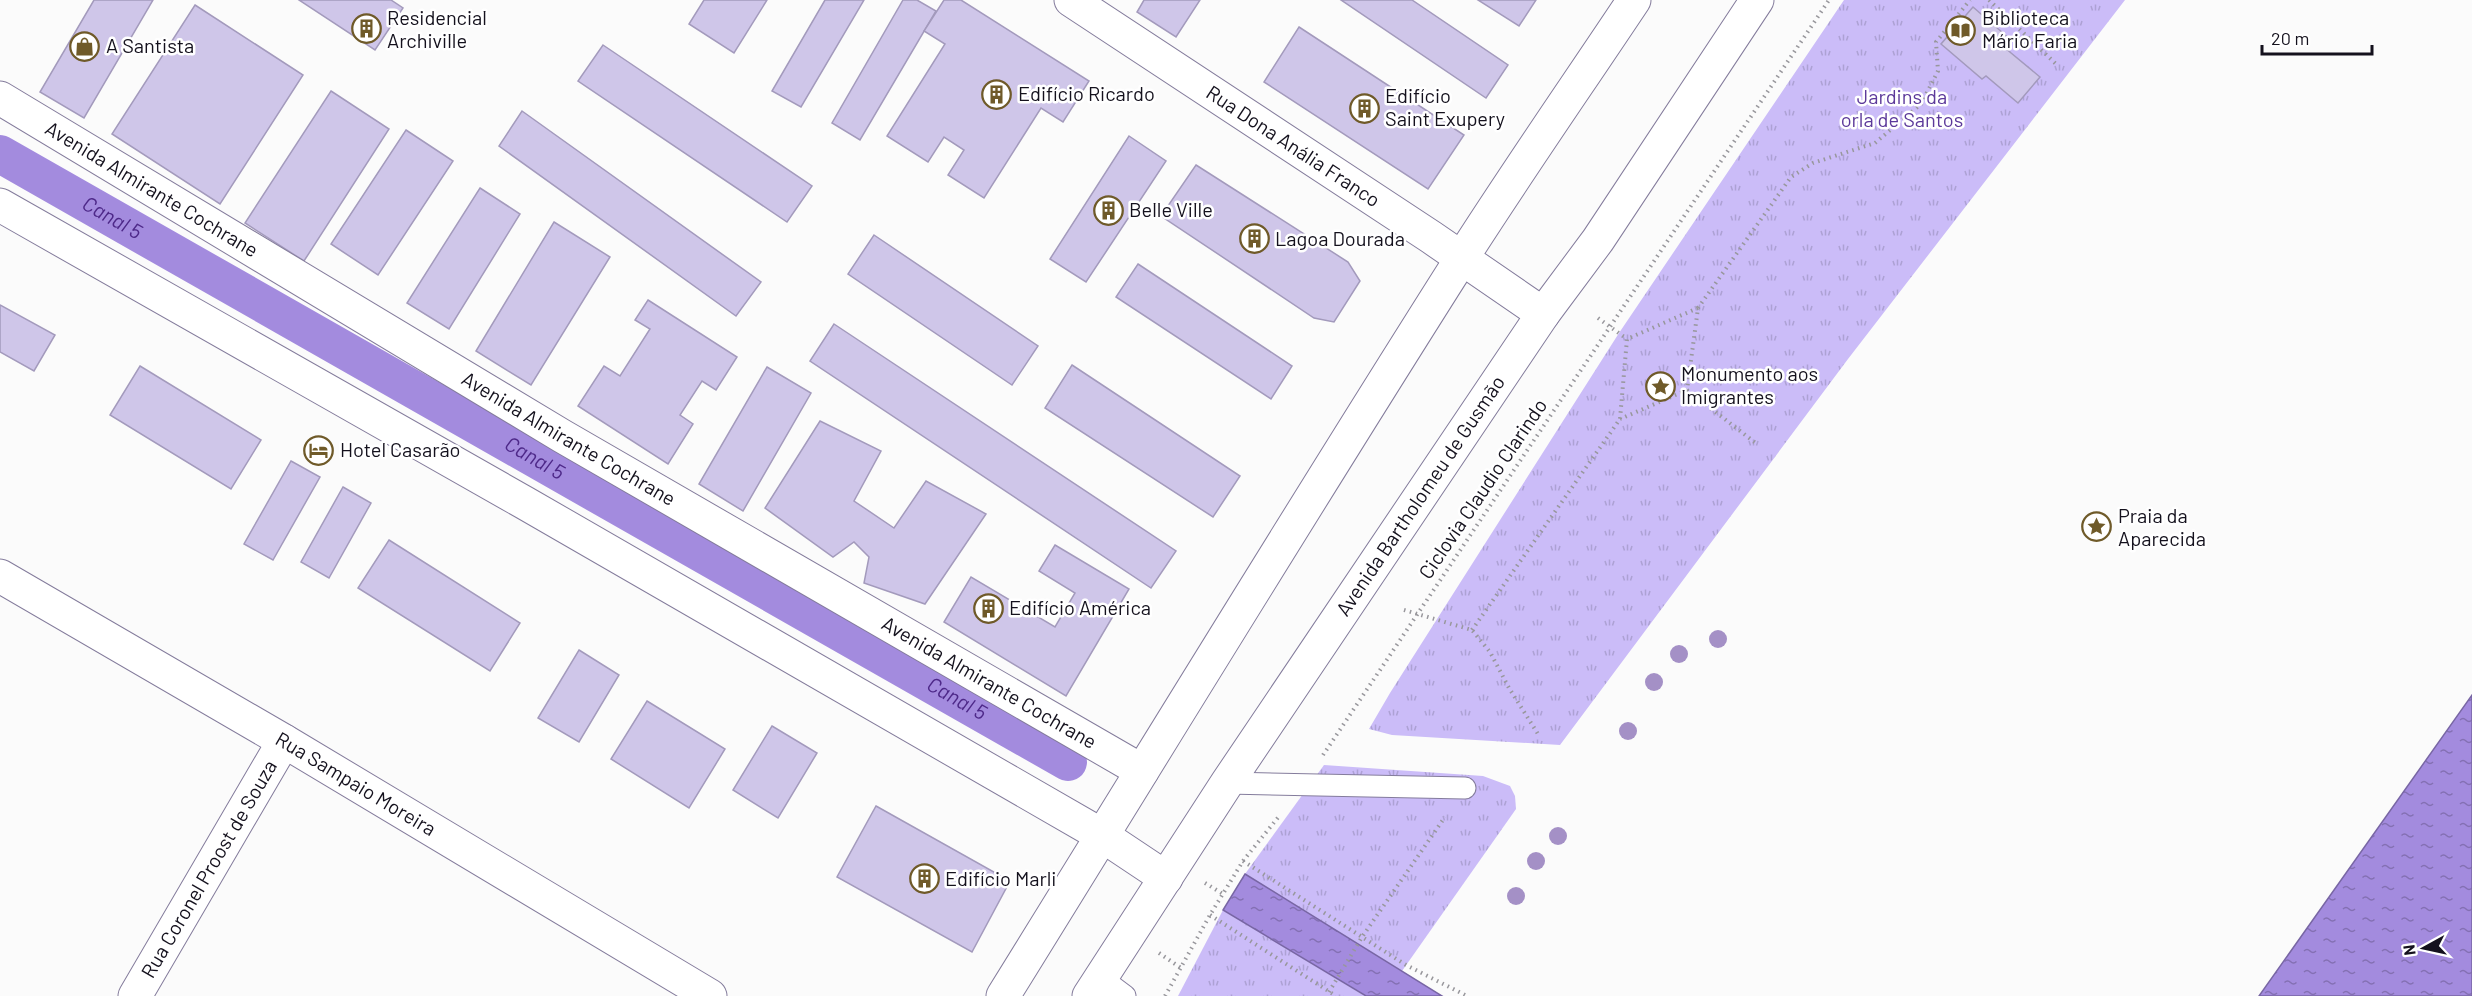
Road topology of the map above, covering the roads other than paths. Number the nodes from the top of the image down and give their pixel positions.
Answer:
1 (1071, 0) edge
2 (1634, 0) edge
3 (1757, 0) edge
4 (0, 98) edge
5 (0, 205) edge
6 (1462, 258) junction
7 (1543, 314) junction
8 (0, 576) edge
9 (284, 741) junction
10 (1142, 771) junction
11 (1227, 783) junction
12 (1465, 788) road end
13 (1103, 836) junction
14 (1166, 878) junction
15 (1105, 990) edge
16 (135, 996) edge
17 (710, 996) edge
18 (1003, 996) edge

1 - 6 main road, Rua Dona Anália Franco
2 - 6 main road
3 - 7 main road, Avenida Bartholomeu de Gusmão
4 - 10 main road, Avenida Almirante Cochrane
5 - 13 main road
6 - 7 main road, Rua Dona Anália Franco
6 - 10 main road
7 - 11 main road, Avenida Bartholomeu de Gusmão
8 - 9 main road, Rua Sampaio Moreira
9 - 16 main road, Rua Coronel Proost de Souza
9 - 17 main road, Rua Sampaio Moreira
10 - 13 main road
11 - 12 lane
11 - 14 main road, Avenida Bartholomeu de Gusmão
13 - 14 main road
13 - 18 main road
14 - 15 main road, Avenida Bartholomeu de Gusmão

